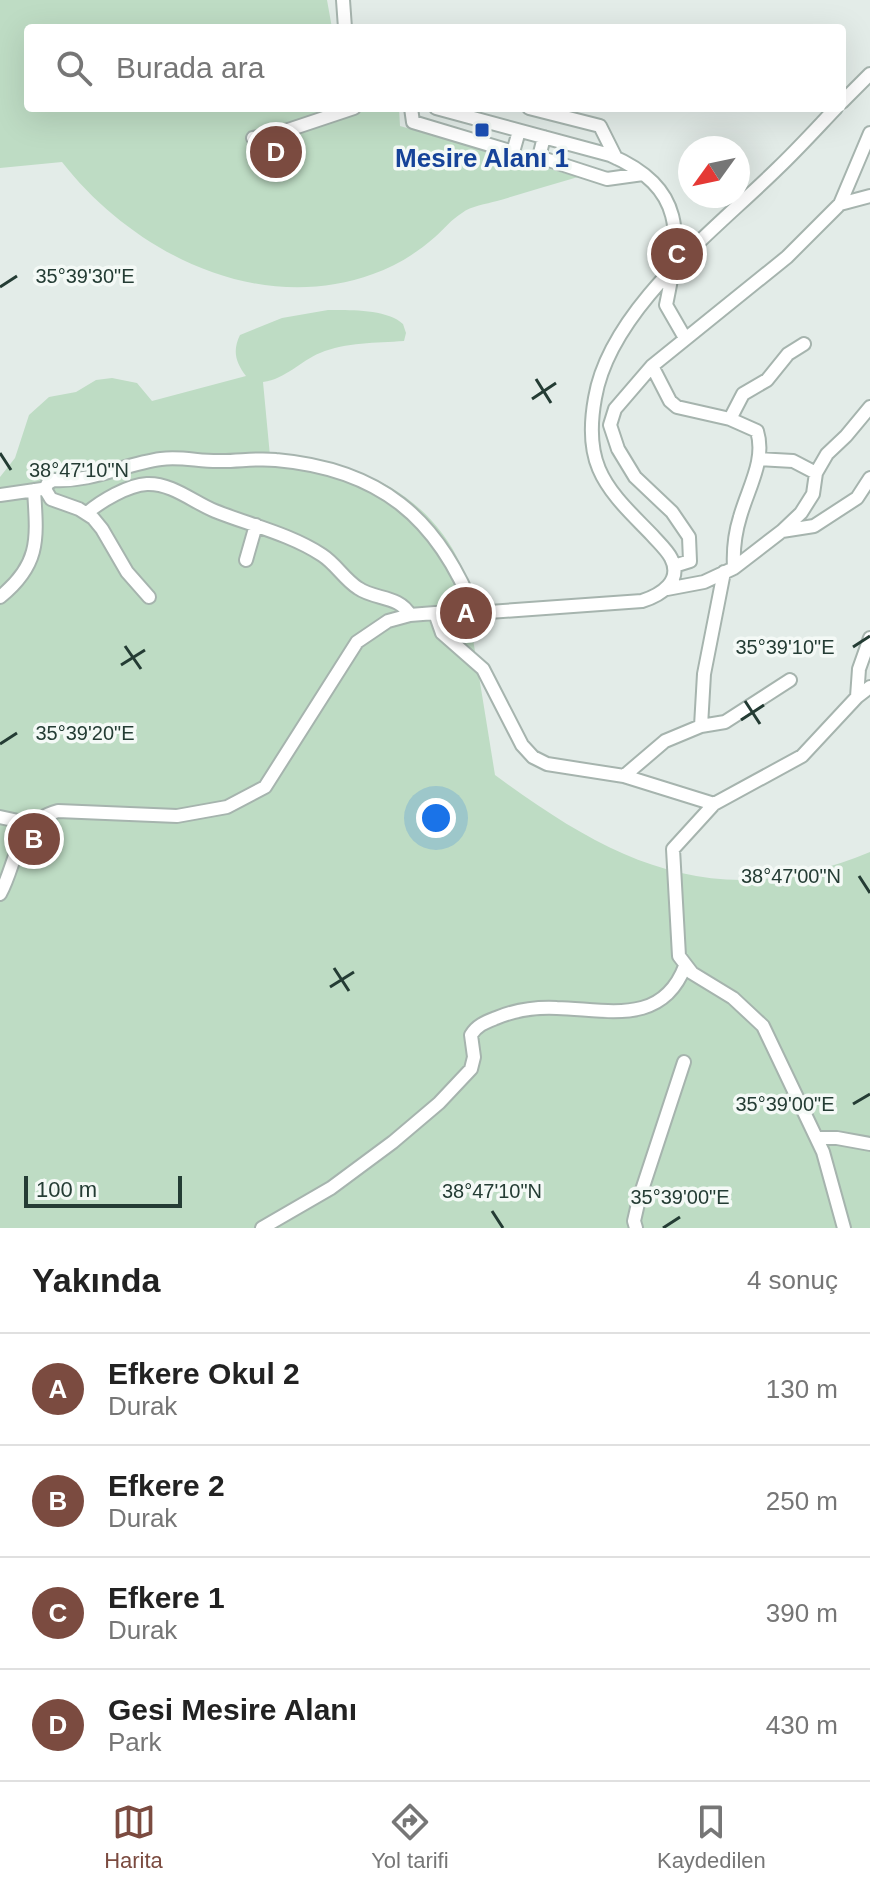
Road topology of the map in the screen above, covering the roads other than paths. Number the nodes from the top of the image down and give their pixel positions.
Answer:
1 (343, 0) edge
2 (345, 24) edge
3 (870, 74) edge
4 (846, 98) edge
5 (342, 112) edge
6 (412, 112) edge
7 (450, 112) edge
8 (545, 112) edge
9 (832, 112) edge
10 (519, 131) junction
11 (870, 133) edge
12 (544, 137) junction
13 (253, 138) dead end
14 (616, 158) junction
15 (643, 174) junction
16 (870, 196) edge
17 (840, 204) junction
18 (674, 270) junction
19 (685, 338) junction
20 (804, 344) dead end
21 (652, 366) junction
22 (870, 407) edge
23 (864, 418) edge
24 (730, 419) junction
25 (759, 459) junction
26 (816, 473) junction
27 (870, 478) edge
28 (40, 490) junction
29 (0, 495) edge
30 (87, 513) junction
31 (256, 525) junction
32 (782, 531) junction
33 (246, 560) dead end
34 (674, 566) junction
35 (729, 570) junction
36 (667, 589) junction
37 (0, 597) edge
38 (149, 597) dead end
39 (435, 613) junction
40 (475, 613) junction
41 (410, 615) junction
42 (870, 638) edge
43 (790, 680) dead end
44 (870, 687) edge
45 (857, 697) junction
46 (701, 726) junction
47 (624, 776) junction
48 (714, 804) junction
49 (0, 817) edge
50 (32, 824) junction
51 (0, 894) edge
52 (685, 966) junction
53 (684, 1062) dead end
54 (817, 1138) junction
55 (870, 1144) edge
56 (262, 1228) edge
57 (636, 1228) edge
58 (844, 1228) edge

1 - 2 street
3 - 4 street
5 - 13 street
6 - 10 street
7 - 10 street
8 - 14 street
9 - 18 street
10 - 12 street
11 - 17 street
12 - 14 street
12 - 15 street
14 - 15 street
15 - 18 street
16 - 17 street
17 - 19 street
18 - 19 street
18 - 34 street
19 - 21 street
20 - 24 street
21 - 24 street
21 - 34 street
22 - 23 street
23 - 26 street
24 - 25 street
25 - 26 street
25 - 35 street
26 - 32 street
27 - 32 street
28 - 29 street
28 - 30 street
28 - 37 street
28 - 40 street
30 - 31 street
30 - 38 street
31 - 33 street
31 - 41 street
32 - 35 street
34 - 36 street
35 - 36 street
35 - 46 street
36 - 40 street
39 - 40 street
39 - 41 street
39 - 47 street
41 - 50 street
42 - 45 street
43 - 46 street
44 - 45 street
45 - 48 street
46 - 47 street
47 - 48 street
48 - 52 street
49 - 50 street
50 - 51 street
52 - 54 street
52 - 56 street
53 - 57 street
54 - 55 street
54 - 58 street

